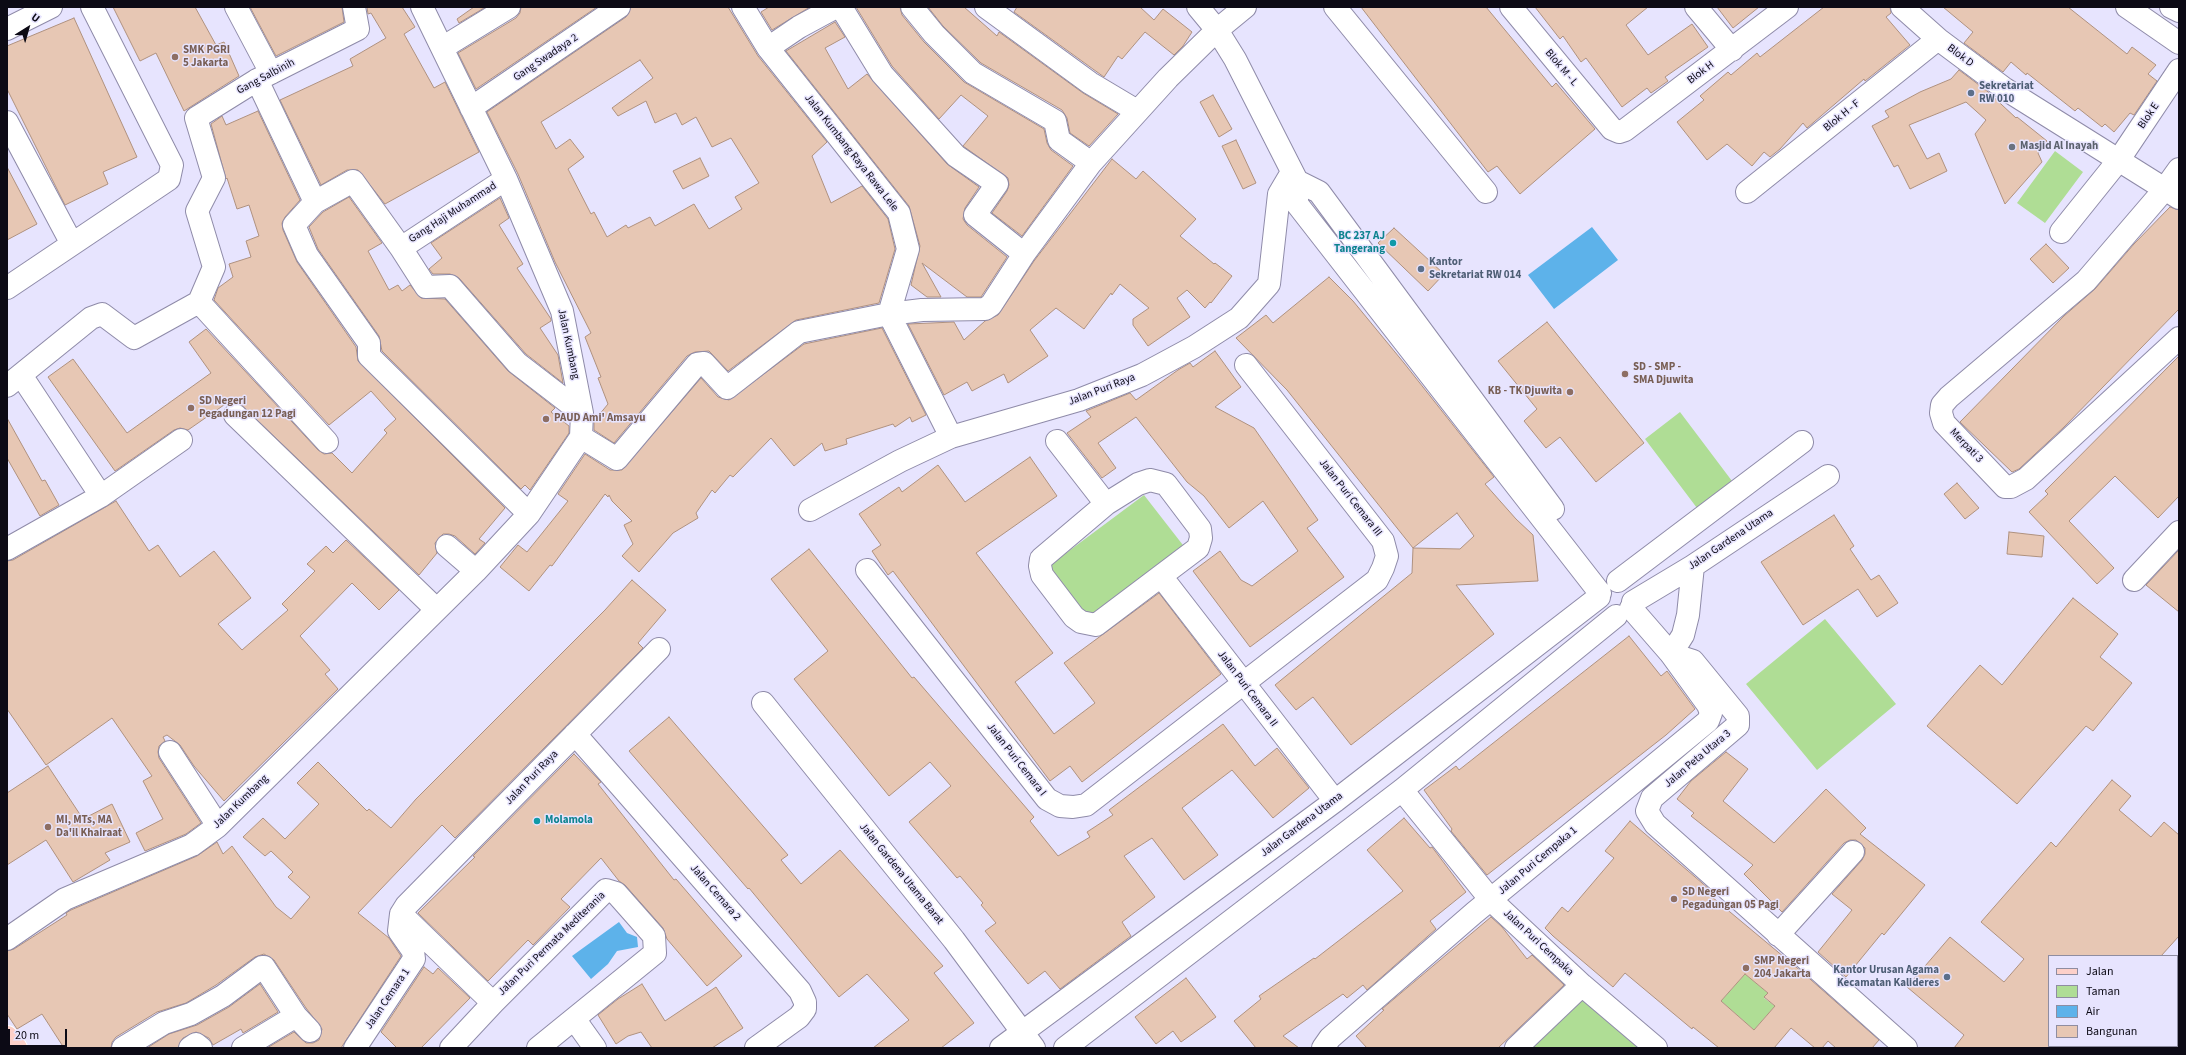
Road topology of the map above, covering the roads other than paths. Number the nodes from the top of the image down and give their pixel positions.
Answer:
1 (50, 7) edge
2 (92, 7) edge
3 (236, 7) edge
4 (354, 7) edge
5 (422, 7) edge
6 (509, 7) edge
7 (619, 7) edge
8 (743, 7) edge
9 (836, 7) edge
10 (841, 7) edge
11 (912, 7) edge
12 (986, 7) edge
13 (1198, 7) edge
14 (1245, 7) edge
15 (1335, 7) edge
16 (1511, 7) edge
17 (1696, 7) edge
18 (1787, 7) edge
19 (1902, 7) edge
20 (2127, 7) edge
21 (2171, 7) edge
22 (2179, 11) edge
23 (7, 29) edge
24 (1217, 30) junction
25 (1938, 39) junction
26 (2179, 43) edge
27 (442, 48) junction
28 (768, 48) junction
29 (1732, 50) junction
30 (2179, 70) edge
31 (264, 77) junction
32 (471, 108) junction
33 (1137, 111) junction
34 (7, 122) edge
35 (1612, 129) joint
36 (2118, 161) junction
37 (1091, 164) junction
38 (2179, 169) edge
39 (1295, 176) junction
40 (506, 179) junction
41 (1486, 192) dead end
42 (1747, 192) dead end
43 (2172, 194) edge
44 (315, 202) junction
45 (2060, 232) dead end
46 (72, 244) junction
47 (401, 248) junction
48 (1024, 254) junction
49 (7, 288) edge
50 (199, 302) junction
51 (889, 314) junction
52 (2179, 338) edge
53 (1246, 365) dead end
54 (14, 381) edge
55 (582, 413) junction
56 (235, 415) dead end
57 (581, 437) junction
58 (951, 437) junction
59 (181, 440) dead end
60 (1057, 441) dead end
61 (327, 442) dead end
62 (1802, 442) dead end
63 (1828, 476) dead end
64 (101, 496) junction
65 (1106, 504) junction
66 (810, 510) dead end
67 (529, 514) junction
68 (2179, 532) edge
69 (446, 546) dead end
70 (7, 549) edge
71 (1693, 566) junction
72 (866, 570) dead end
73 (476, 571) junction
74 (1161, 576) junction
75 (2134, 580) dead end
76 (1606, 588) junction
77 (436, 609) junction
78 (1627, 609) junction
79 (658, 649) dead end
80 (1676, 660) junction
81 (1242, 682) junction
82 (763, 702) dead end
83 (576, 734) junction
84 (170, 752) dead end
85 (1402, 790) junction
86 (1335, 801) junction
87 (218, 826) junction
88 (1853, 852) dead end
89 (1491, 900) junction
90 (403, 910) junction
91 (1778, 935) junction
92 (7, 939) edge
93 (1582, 985) junction
94 (493, 1003) junction
95 (575, 1020) junction
96 (7, 1037) edge
97 (1028, 1040) edge
98 (16, 1048) edge
99 (123, 1048) edge
100 (190, 1048) edge
101 (202, 1048) edge
102 (243, 1048) edge
103 (355, 1048) edge
104 (451, 1048) edge
105 (538, 1048) edge
106 (595, 1048) edge
107 (756, 1048) edge
108 (1001, 1048) edge
109 (1065, 1048) edge
110 (1323, 1048) edge
111 (1516, 1048) edge
112 (1656, 1048) edge
113 (1906, 1048) edge

1 - 23 street
2 - 46 street
3 - 31 street
4 - 31 street, Gang Salbinih
5 - 27 street, Jalan Kumbang
6 - 27 street
7 - 32 street, Gang Swadaya 2
8 - 28 street, Jalan Kumbang Raya Rawa Lele
9 - 28 street
10 - 48 street
11 - 37 street
12 - 33 street
13 - 24 street
14 - 24 street
15 - 41 street
16 - 35 street, Blok M - L
17 - 29 street
18 - 29 street, Blok H
19 - 25 street, Blok D
20 - 26 street
21 - 22 street
24 - 33 street
24 - 39 street
25 - 36 street, Blok D
25 - 42 street, Blok H - F
27 - 32 street, Jalan Kumbang
28 - 51 street, Jalan Kumbang Raya Rawa Lele
29 - 35 street, Blok H
30 - 36 street, Blok E
31 - 44 street
31 - 50 street, Gang Salbinih
32 - 40 street, Jalan Kumbang
33 - 37 street
34 - 46 street
36 - 43 street, Blok D
36 - 45 street, Blok E
37 - 48 street
38 - 43 street
39 - 58 street, Jalan Puri Raya
39 - 76 street
40 - 47 street, Gang Haji Muhammad
40 - 55 street, Jalan Kumbang
43 - 52 street, Merpati 3
44 - 47 street
44 - 67 street
46 - 49 street
47 - 55 street
48 - 51 street
50 - 54 street
50 - 61 street
51 - 57 street
51 - 58 street
53 - 81 street, Jalan Puri Cemara III
54 - 64 street
55 - 57 street, Jalan Kumbang
56 - 77 street
57 - 67 street, Jalan Kumbang
58 - 66 street, Jalan Puri Raya
59 - 64 street
60 - 65 street
62 - 76 street, Jalan Gardena Utama
63 - 71 street, Jalan Gardena Utama
64 - 70 street
65 - 74 street
65 - 74 street
67 - 73 street, Jalan Kumbang
68 - 75 street
69 - 73 street
71 - 78 street, Jalan Gardena Utama
71 - 80 street
72 - 81 street, Jalan Puri Cemara I
73 - 77 street, Jalan Kumbang
74 - 81 street, Jalan Puri Cemara II
76 - 78 street
76 - 78 street
76 - 86 street, Jalan Gardena Utama
77 - 87 street, Jalan Kumbang
78 - 80 street
78 - 85 street, Jalan Gardena Utama
79 - 83 street, Jalan Puri Raya
80 - 89 street, Jalan Puri Cempaka 1
80 - 91 street, Jalan Peta Utara 3
81 - 86 street, Jalan Puri Cemara II
82 - 97 street, Jalan Gardena Utama Barat
83 - 90 street, Jalan Puri Raya
83 - 107 street, Jalan Cemara 2
84 - 87 street
85 - 89 street, Jalan Puri Cempaka
85 - 109 street, Jalan Gardena Utama
86 - 97 street, Jalan Gardena Utama
87 - 92 street, Jalan Kumbang
88 - 91 street
89 - 93 street, Jalan Puri Cempaka
89 - 110 street, Jalan Puri Cempaka 1
90 - 94 street
90 - 103 street, Jalan Cemara 1
91 - 113 street
93 - 111 street
93 - 112 street, Jalan Puri Cempaka
94 - 95 street, Jalan Puri Permata Mediterania
94 - 104 street, Jalan Puri Permata Mediterania
95 - 105 street, Jalan Puri Permata Mediterania
95 - 106 street
96 - 98 main road
97 - 108 street, Jalan Gardena Utama
99 - 102 street
100 - 101 street

